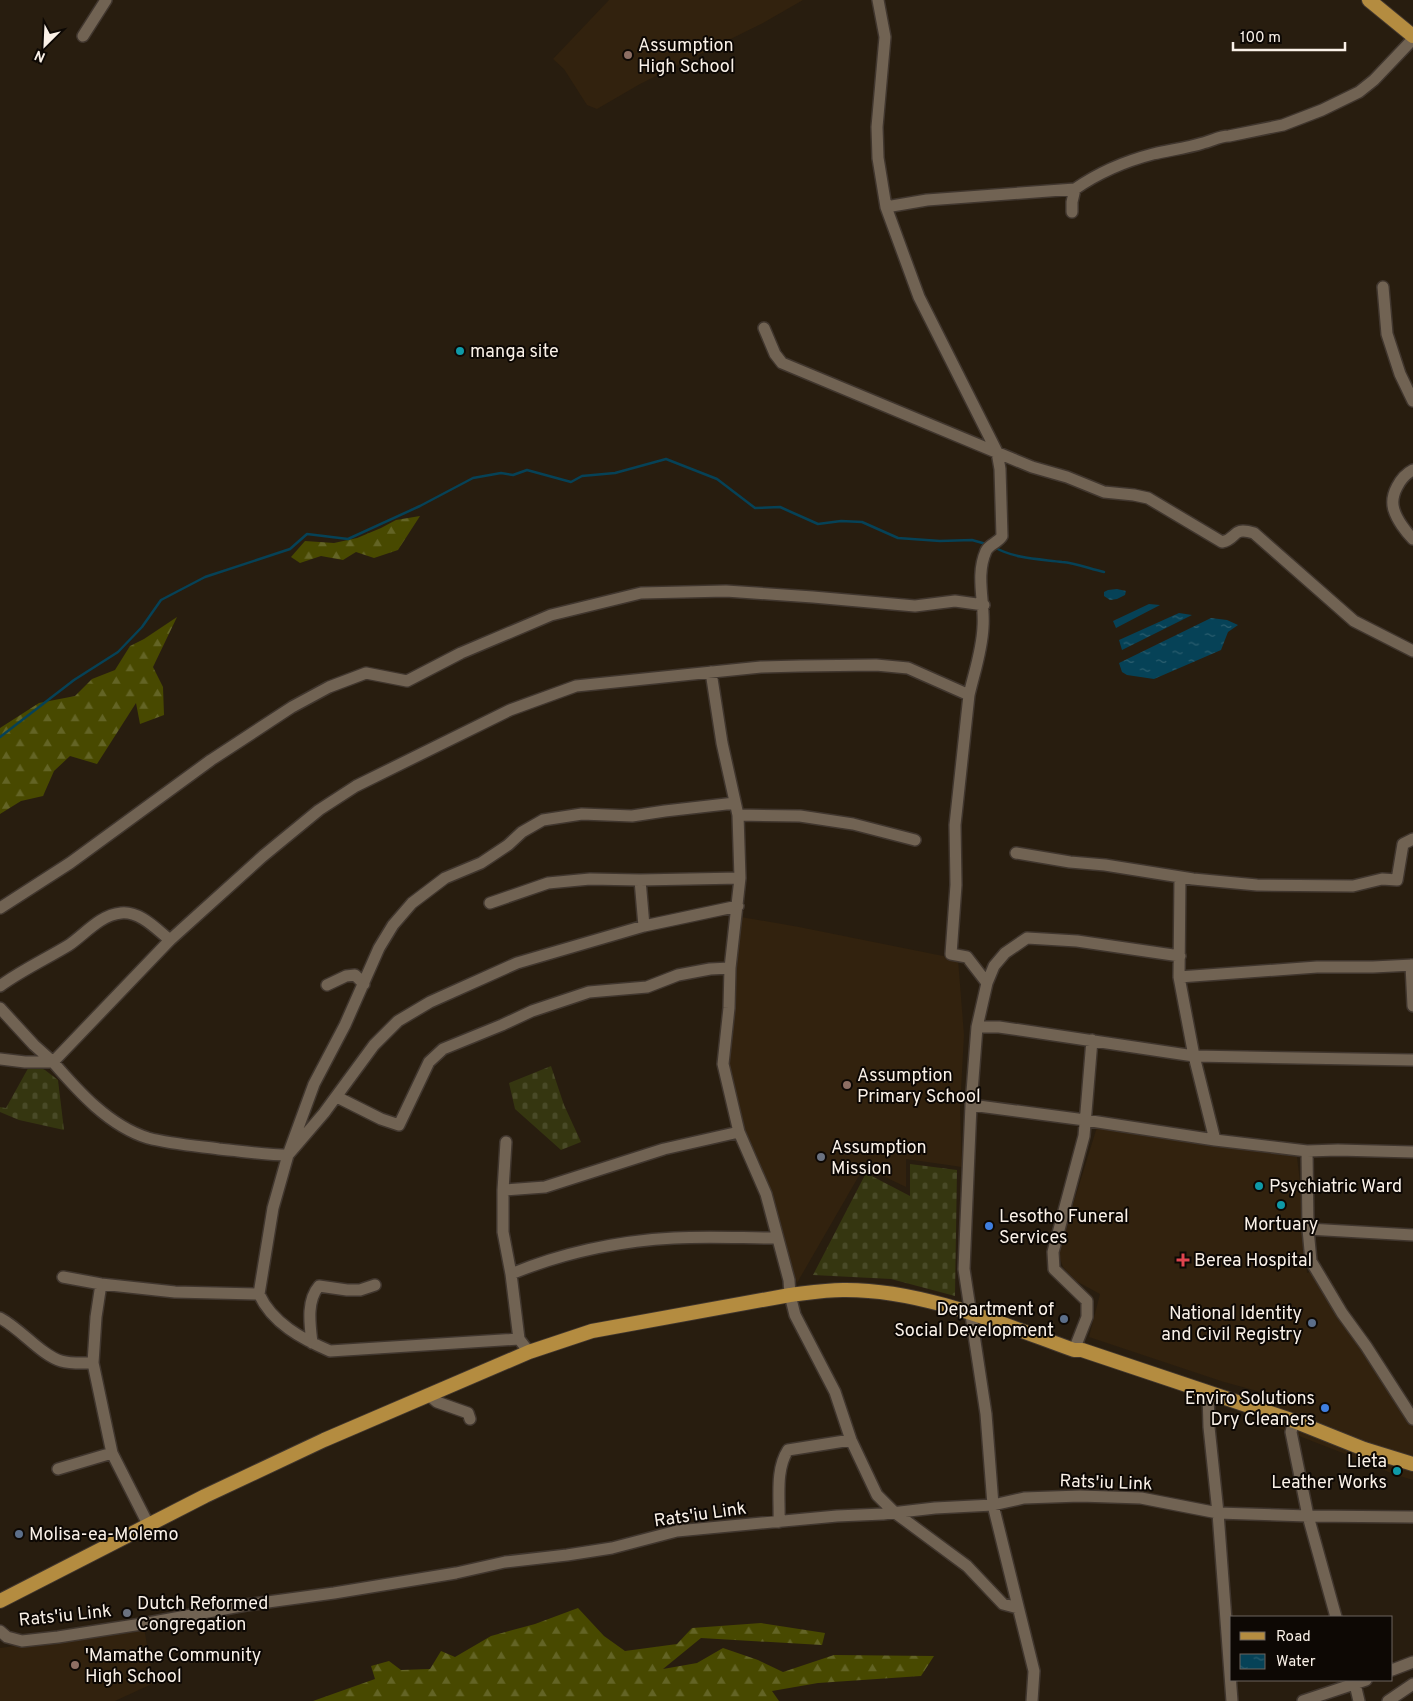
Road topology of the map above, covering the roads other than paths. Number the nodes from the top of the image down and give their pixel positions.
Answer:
1 (106, 0) edge
2 (878, 0) edge
3 (1369, 0) edge
4 (83, 36) dead end
5 (1413, 38) edge
6 (1075, 189) junction
7 (886, 207) junction
8 (1072, 212) dead end
9 (1383, 287) dead end
10 (764, 328) dead end
11 (1413, 401) edge
12 (996, 452) junction
13 (1413, 470) edge
14 (1413, 539) edge
15 (984, 606) junction
16 (1413, 651) edge
17 (711, 672) junction
18 (969, 695) junction
19 (735, 803) junction
20 (738, 815) junction
21 (1413, 839) edge
22 (915, 840) dead end
23 (1016, 853) dead end
24 (1180, 877) junction
25 (740, 878) junction
26 (640, 880) junction
27 (490, 903) dead end
28 (738, 906) junction
29 (0, 908) edge
30 (644, 926) junction
31 (170, 940) junction
32 (1180, 956) junction
33 (1412, 965) edge
34 (730, 968) junction
35 (1179, 977) junction
36 (986, 983) junction
37 (364, 984) junction
38 (0, 986) edge
39 (327, 986) dead end
40 (1413, 1006) edge
41 (0, 1008) edge
42 (977, 1027) junction
43 (1092, 1040) junction
44 (1194, 1056) junction
45 (0, 1059) edge
46 (1413, 1060) edge
47 (53, 1062) junction
48 (337, 1097) junction
49 (971, 1105) junction
50 (1086, 1120) junction
51 (739, 1132) junction
52 (1215, 1140) junction
53 (506, 1142) dead end
54 (1307, 1151) junction
55 (1413, 1152) edge
56 (288, 1155) junction
57 (503, 1190) junction
58 (1308, 1229) junction
59 (1413, 1235) edge
60 (778, 1238) junction
61 (511, 1274) junction
62 (64, 1277) dead end
63 (101, 1284) junction
64 (375, 1285) dead end
65 (259, 1294) junction
66 (790, 1295) junction
67 (970, 1312) junction
68 (0, 1318) edge
69 (519, 1340) junction
70 (312, 1343) junction
71 (1074, 1350) junction
72 (529, 1352) junction
73 (93, 1363) junction
74 (1208, 1392) junction
75 (430, 1396) junction
76 (470, 1418) dead end
77 (1413, 1419) edge
78 (1294, 1421) junction
79 (851, 1440) junction
80 (112, 1452) junction
81 (1413, 1464) edge
82 (58, 1469) dead end
83 (993, 1505) junction
84 (894, 1512) junction
85 (1218, 1513) junction
86 (1308, 1516) junction
87 (1413, 1517) edge
88 (779, 1522) junction
89 (149, 1526) junction
90 (0, 1601) edge
91 (1018, 1608) junction
92 (1336, 1616) edge
93 (0, 1631) edge
94 (1413, 1662) edge
95 (1393, 1670) edge
96 (1230, 1674) edge
97 (1231, 1681) edge
98 (1358, 1681) edge
99 (1413, 1684) edge
100 (1032, 1701) edge
101 (1232, 1701) edge
102 (1303, 1701) edge
103 (1359, 1701) edge
104 (1388, 1701) edge

1 - 4 street
2 - 7 street
3 - 5 main road
5 - 6 street
6 - 7 street
6 - 8 street
7 - 12 street
9 - 11 street
10 - 12 street
12 - 15 street
12 - 16 street
13 - 14 street
15 - 18 street
15 - 29 street
17 - 18 street
17 - 19 street
17 - 31 street
18 - 36 street
19 - 20 street
19 - 37 street
20 - 22 street
20 - 25 street
21 - 24 street
23 - 24 street
24 - 32 street
25 - 26 street
25 - 28 street
26 - 27 street
26 - 30 street
28 - 30 street
28 - 34 street
30 - 48 street
31 - 38 street
31 - 47 street
32 - 35 street
32 - 36 street
33 - 35 street
33 - 40 street
34 - 48 street
34 - 51 street
35 - 44 street
36 - 42 street
37 - 39 street
37 - 56 street
41 - 47 street
42 - 43 street
42 - 49 street
43 - 44 street
43 - 50 street
44 - 46 street
44 - 52 street
45 - 47 street
47 - 56 street
48 - 56 street
49 - 50 street
49 - 67 street
50 - 52 street
50 - 71 street
51 - 57 street
51 - 60 street
52 - 54 street
53 - 57 street
54 - 55 street
54 - 58 street
56 - 65 street
57 - 61 street
58 - 59 street
58 - 77 street
60 - 61 street
60 - 66 street
61 - 69 street
62 - 63 street
63 - 65 street
63 - 73 street
64 - 70 street
65 - 70 street
66 - 67 main road
66 - 72 main road
66 - 79 street
67 - 71 main road
67 - 83 street
68 - 73 street
69 - 70 street
69 - 72 street
71 - 74 main road
72 - 75 main road
73 - 80 street
74 - 78 main road
74 - 85 street
75 - 76 street
75 - 89 main road
78 - 81 main road
78 - 86 street
79 - 84 street
79 - 88 street
80 - 82 street
80 - 89 street
83 - 84 street, Rats'iu Link
83 - 85 street, Rats'iu Link
83 - 91 street
84 - 88 street, Rats'iu Link
84 - 91 street
85 - 86 street, Rats'iu Link
85 - 96 street
86 - 87 street, Rats'iu Link
86 - 92 street
88 - 93 street, Rats'iu Link
89 - 90 main road
91 - 100 street
94 - 95 street
97 - 101 street
98 - 102 street
98 - 103 street
99 - 104 street

